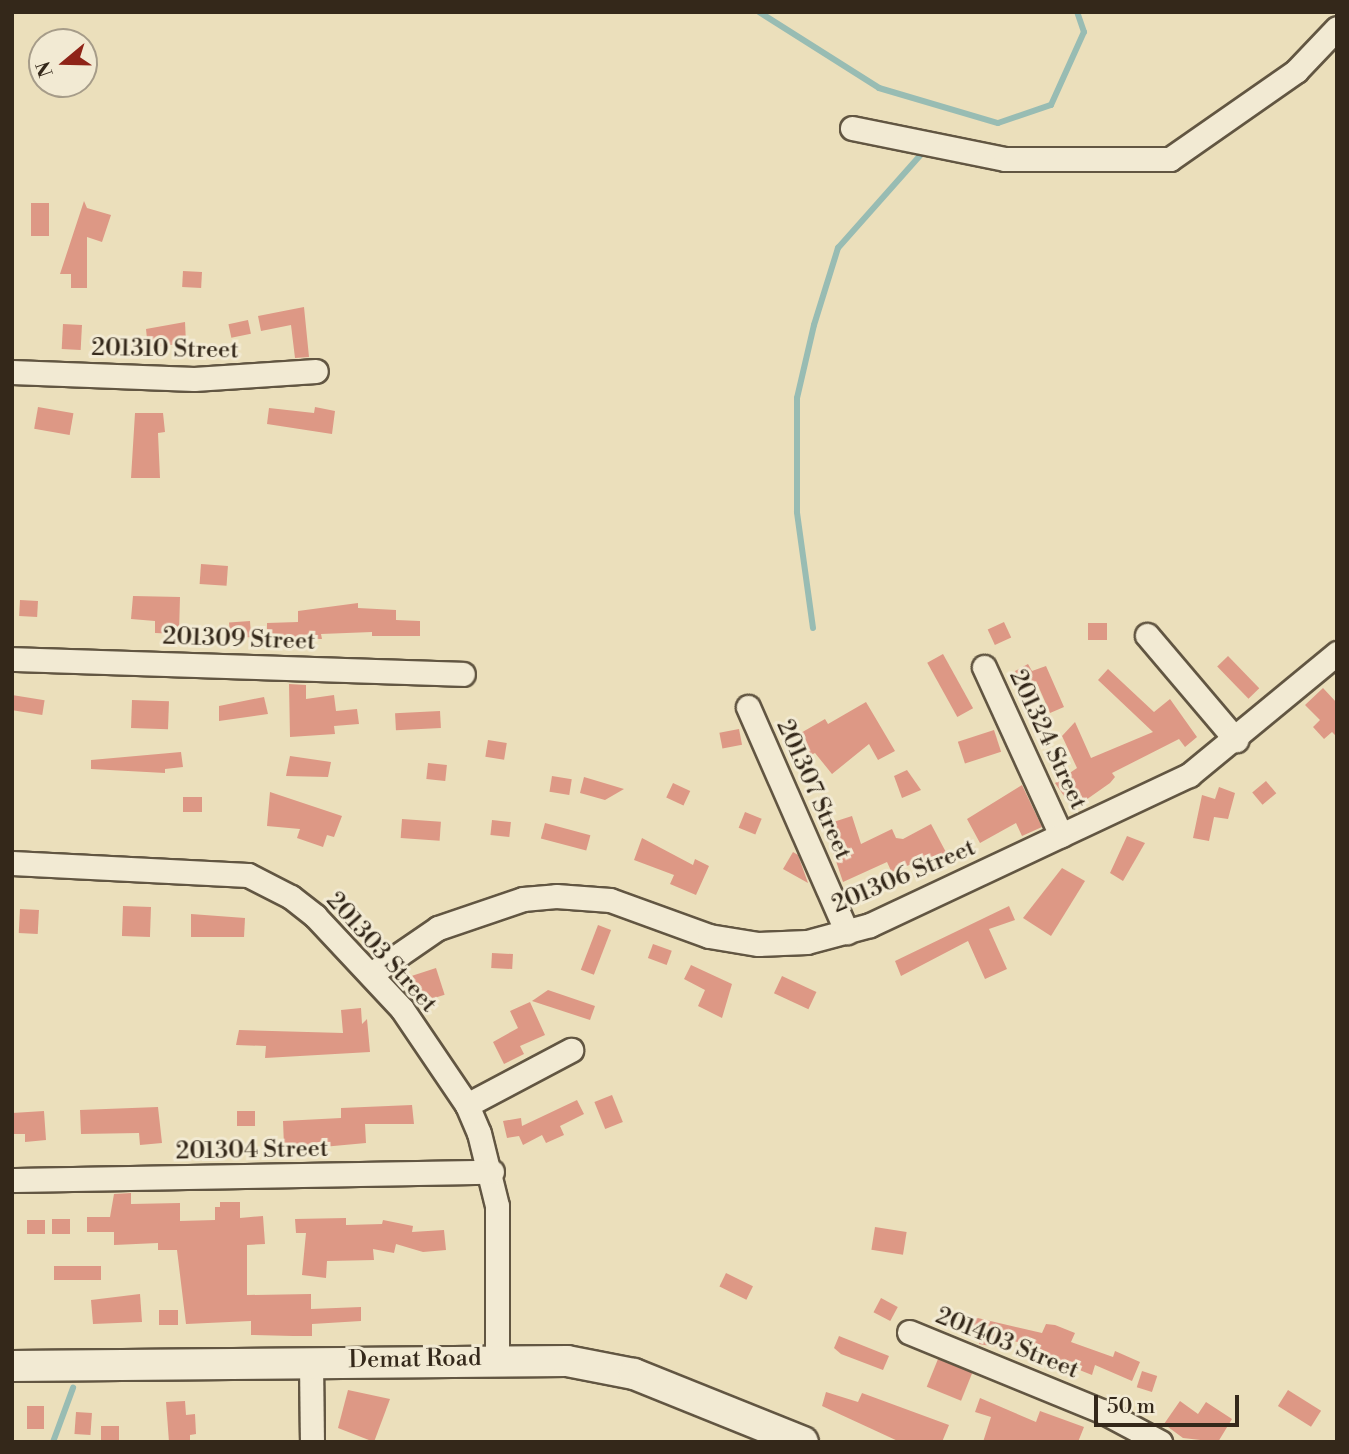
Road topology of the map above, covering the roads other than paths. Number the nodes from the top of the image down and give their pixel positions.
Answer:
1 (1337, 28) edge
2 (852, 128) dead end
3 (316, 371) dead end
4 (12, 372) edge
5 (1147, 635) dead end
6 (1337, 653) edge
7 (12, 659) edge
8 (984, 667) dead end
9 (463, 674) dead end
10 (748, 707) dead end
11 (1236, 740) junction
12 (1061, 835) junction
13 (12, 863) edge
14 (847, 933) junction
15 (371, 974) junction
16 (571, 1050) dead end
17 (467, 1105) junction
18 (492, 1172) junction
19 (12, 1180) edge
20 (909, 1332) dead end
21 (497, 1359) junction
22 (311, 1362) junction
23 (12, 1366) edge
24 (312, 1442) edge
25 (803, 1442) edge
26 (1160, 1442) edge

1 - 2 street
3 - 4 street, 201310 Street
5 - 11 street
6 - 11 street, 201306 Street
7 - 9 street, 201309 Street
8 - 12 street, 201324 Street
10 - 14 street, 201307 Street
11 - 12 street, 201306 Street
12 - 14 street, 201306 Street
13 - 15 street, 201303 Street
14 - 15 street, 201306 Street
15 - 17 street, 201303 Street
16 - 17 street
17 - 18 street, 201303 Street
18 - 19 street, 201304 Street
18 - 21 street, 201303 Street
20 - 26 street, 201403 Street
21 - 22 street, Demat Road
21 - 25 street, Demat Road
22 - 23 street, Demat Road
22 - 24 street

